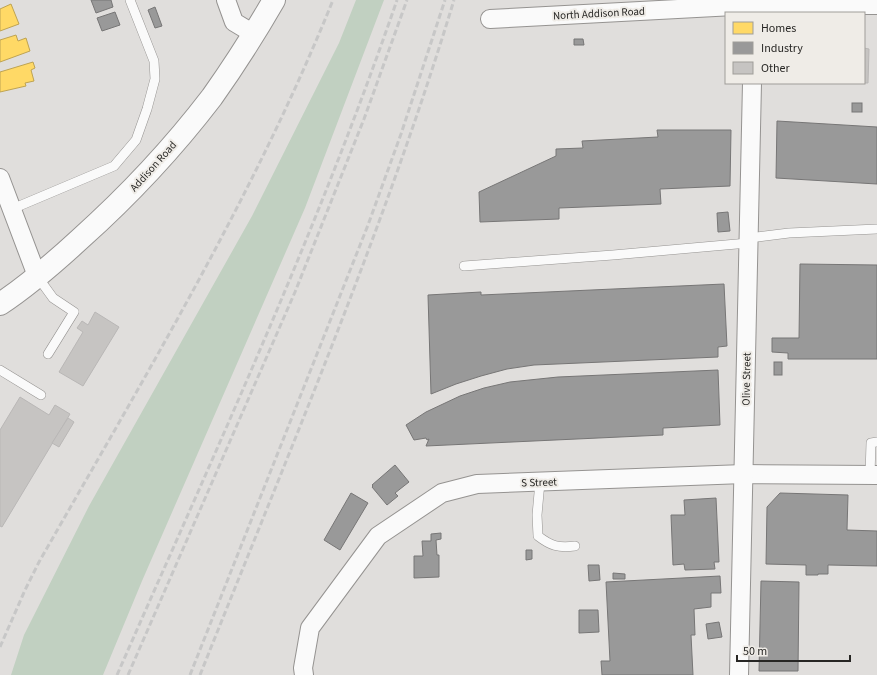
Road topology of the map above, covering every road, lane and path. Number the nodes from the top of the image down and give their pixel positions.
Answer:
1 (130, 0) edge
2 (226, 0) edge
3 (274, 0) edge
4 (877, 5) edge
5 (753, 6) edge
6 (490, 19) dead end
7 (254, 34) junction
8 (752, 84) edge
9 (0, 178) edge
10 (12, 209) junction
11 (877, 229) edge
12 (749, 240) junction
13 (464, 266) dead end
14 (37, 276) junction
15 (0, 304) edge
16 (48, 354) dead end
17 (0, 370) edge
18 (41, 395) dead end
19 (877, 442) edge
20 (744, 474) junction
21 (873, 475) edge
22 (540, 482) junction
23 (575, 546) dead end
24 (304, 675) edge
25 (739, 675) edge

1 - 10 lane
2 - 7 street
3 - 7 street, Addison Road
4 - 5 street, North Addison Road
5 - 6 street, North Addison Road
7 - 14 street, Addison Road
8 - 12 street, Olive Street
9 - 10 street
10 - 14 street
11 - 12 lane
12 - 13 lane
12 - 20 street, Olive Street
14 - 15 street, Addison Road
14 - 16 lane
17 - 18 lane
19 - 21 lane
20 - 21 street, S Street
20 - 22 street, S Street
20 - 25 street, Olive Street
22 - 23 lane
22 - 24 street, S Street

